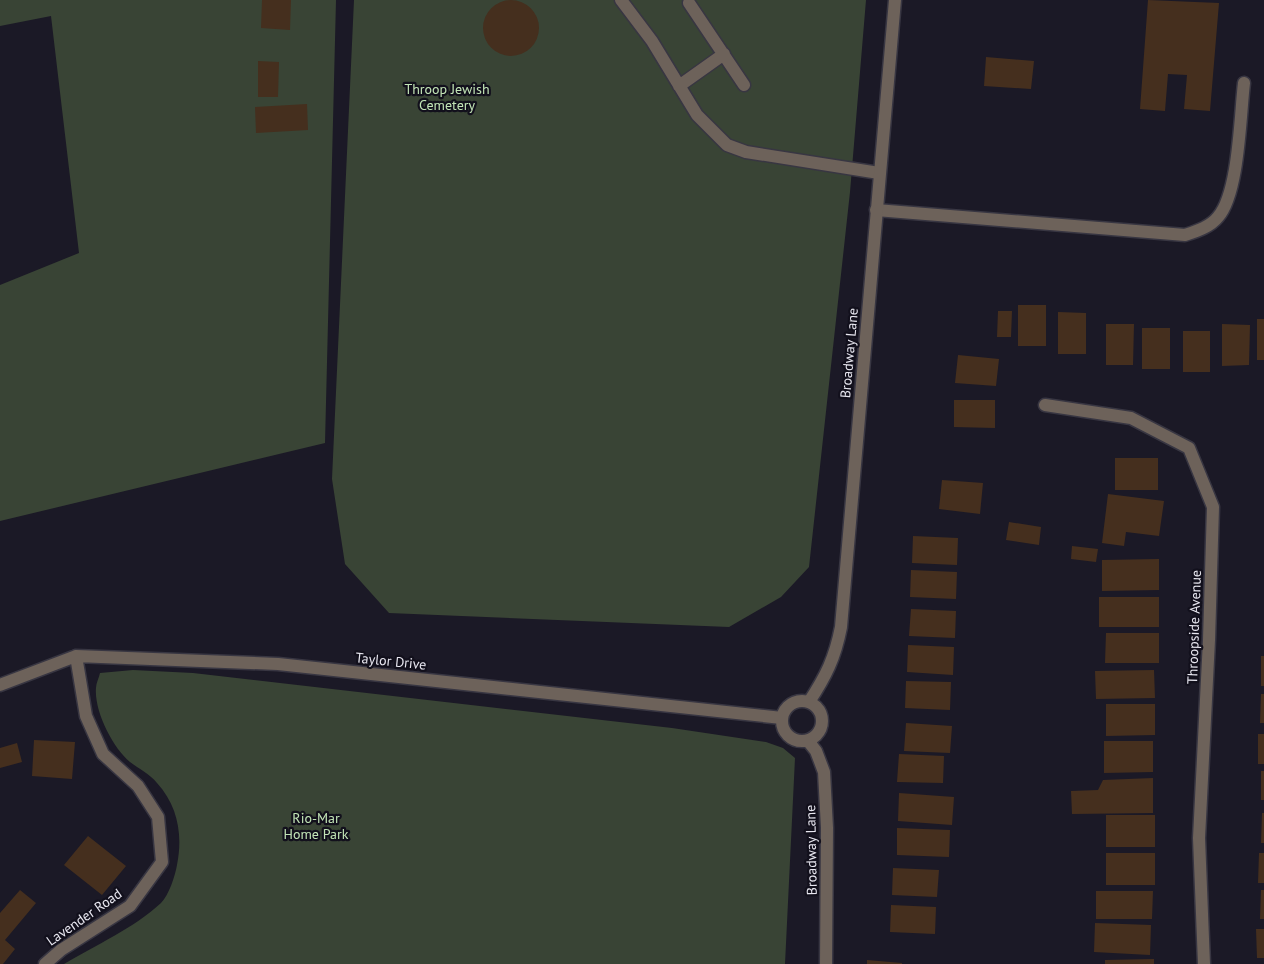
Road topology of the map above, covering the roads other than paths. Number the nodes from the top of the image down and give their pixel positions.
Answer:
1 (621, 0) edge
2 (894, 0) edge
3 (689, 3) dead end
4 (724, 54) junction
5 (1244, 83) dead end
6 (744, 85) dead end
7 (679, 86) junction
8 (879, 173) junction
9 (876, 210) junction
10 (1045, 404) dead end
11 (76, 656) junction
12 (0, 685) edge
13 (809, 702) junction
14 (782, 718) junction
15 (808, 741) junction
16 (45, 964) edge
17 (826, 964) edge
18 (1204, 964) edge

1 - 7 street
2 - 8 street, Broadway Lane
3 - 4 street
4 - 6 street
4 - 7 street
5 - 9 street
7 - 8 street
8 - 9 street, Broadway Lane
9 - 13 street, Broadway Lane
10 - 18 street, Throopside Avenue
11 - 12 street, Taylor Drive
11 - 14 street, Taylor Drive
11 - 16 street, Lavender Road
13 - 14 street
13 - 15 street
14 - 15 street
15 - 17 street, Broadway Lane

